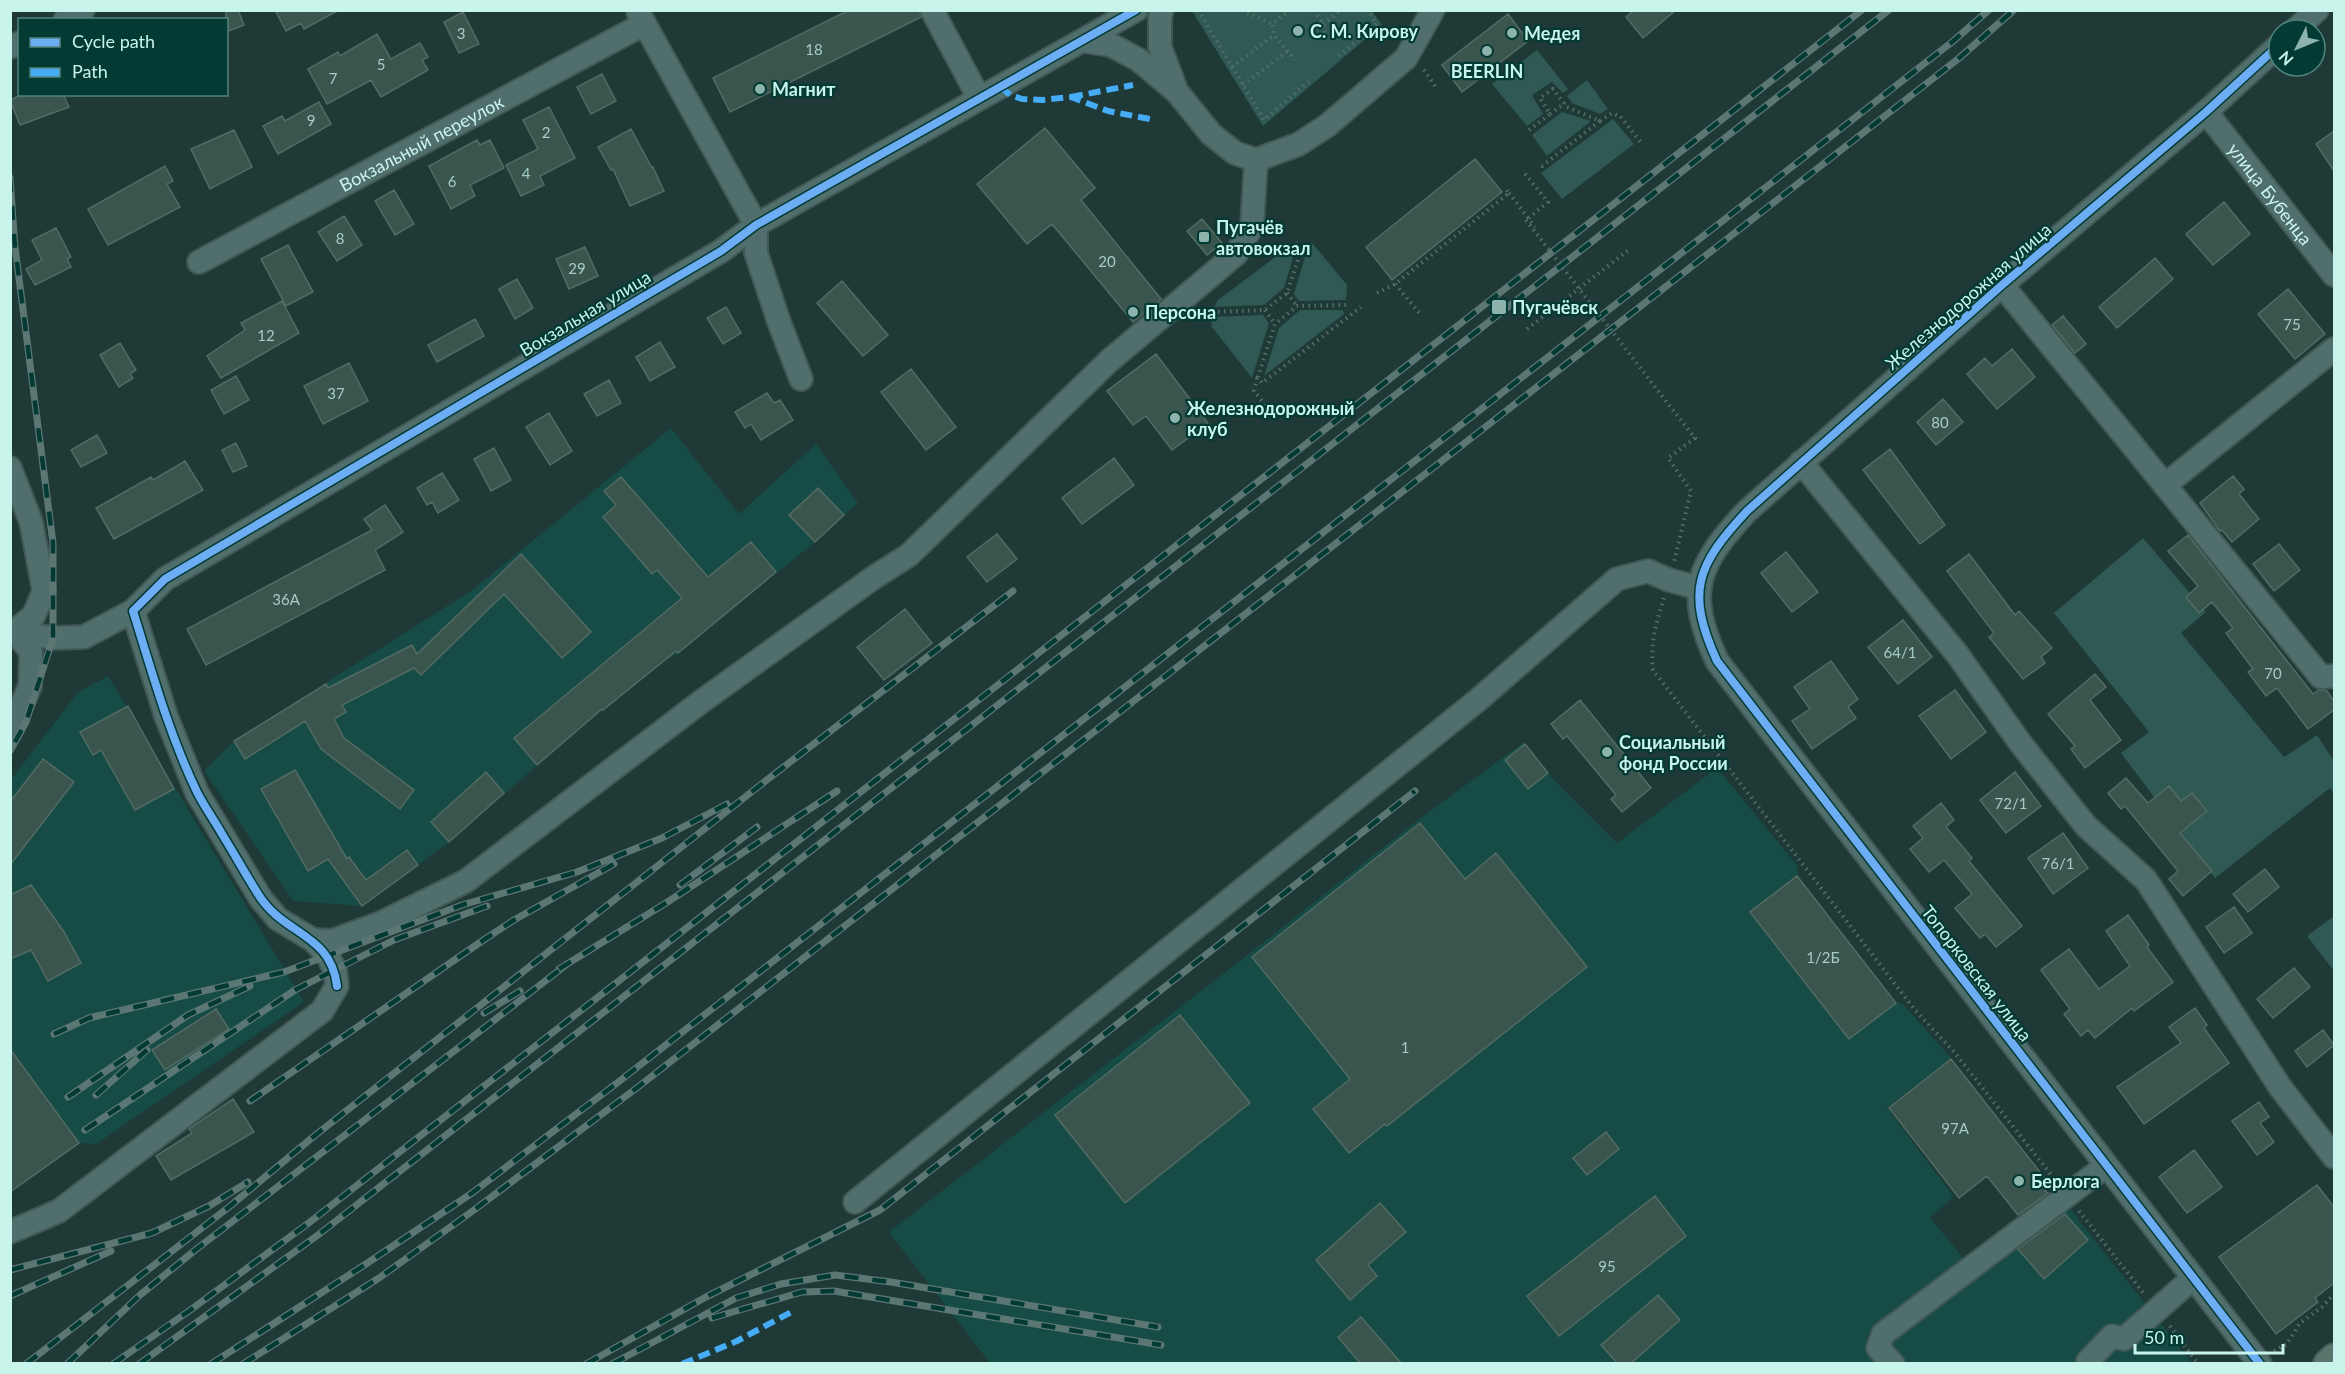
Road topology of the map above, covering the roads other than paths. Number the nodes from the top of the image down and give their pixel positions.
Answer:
1 (83, 10) edge
2 (933, 10) edge
3 (1136, 10) edge
4 (1162, 10) edge
5 (1433, 10) edge
6 (641, 17) edge
7 (69, 18) edge
8 (1083, 41) junction
9 (2267, 56) edge
10 (1178, 92) junction
11 (979, 98) junction
12 (2206, 112) junction
13 (1256, 160) junction
14 (756, 225) junction
15 (199, 262) dead end
16 (2334, 275) edge
17 (2002, 285) junction
18 (2334, 349) edge
19 (801, 379) dead end
20 (1802, 462) junction
21 (10, 468) edge
22 (2165, 485) junction
23 (1699, 588) junction
24 (133, 611) junction
25 (13, 633) edge
26 (2334, 676) edge
27 (10, 732) edge
28 (313, 940) junction
29 (2334, 1157) edge
30 (2106, 1166) junction
31 (855, 1202) dead end
32 (10, 1233) edge
33 (2193, 1278) junction
34 (2267, 1358) edge
35 (2334, 1358) edge
36 (1893, 1364) edge
37 (2090, 1364) edge
38 (2328, 1364) edge

1 - 7 street
2 - 11 street
3 - 8 street
4 - 10 street
5 - 13 street
6 - 14 street
6 - 15 street, Вокзальный переулок
8 - 10 street
8 - 11 street, Вокзальная улица
9 - 12 street, Железнодорожная улица
10 - 13 street
11 - 14 street, Вокзальная улица
12 - 16 street, улица Бубенца
12 - 17 street, Железнодорожная улица
13 - 28 street
14 - 19 street
14 - 24 street, Вокзальная улица
17 - 20 street, Железнодорожная улица
17 - 22 street
18 - 22 street
20 - 23 street, Железнодорожная улица
20 - 29 street
21 - 25 street
22 - 26 street
23 - 30 street, Топорковская улица
23 - 31 street
24 - 25 street, Вокзальная улица
24 - 28 street
25 - 27 street
28 - 32 street
30 - 33 street, Топорковская улица
30 - 36 street
33 - 34 street, Топорковская улица
33 - 37 street
35 - 38 main road

